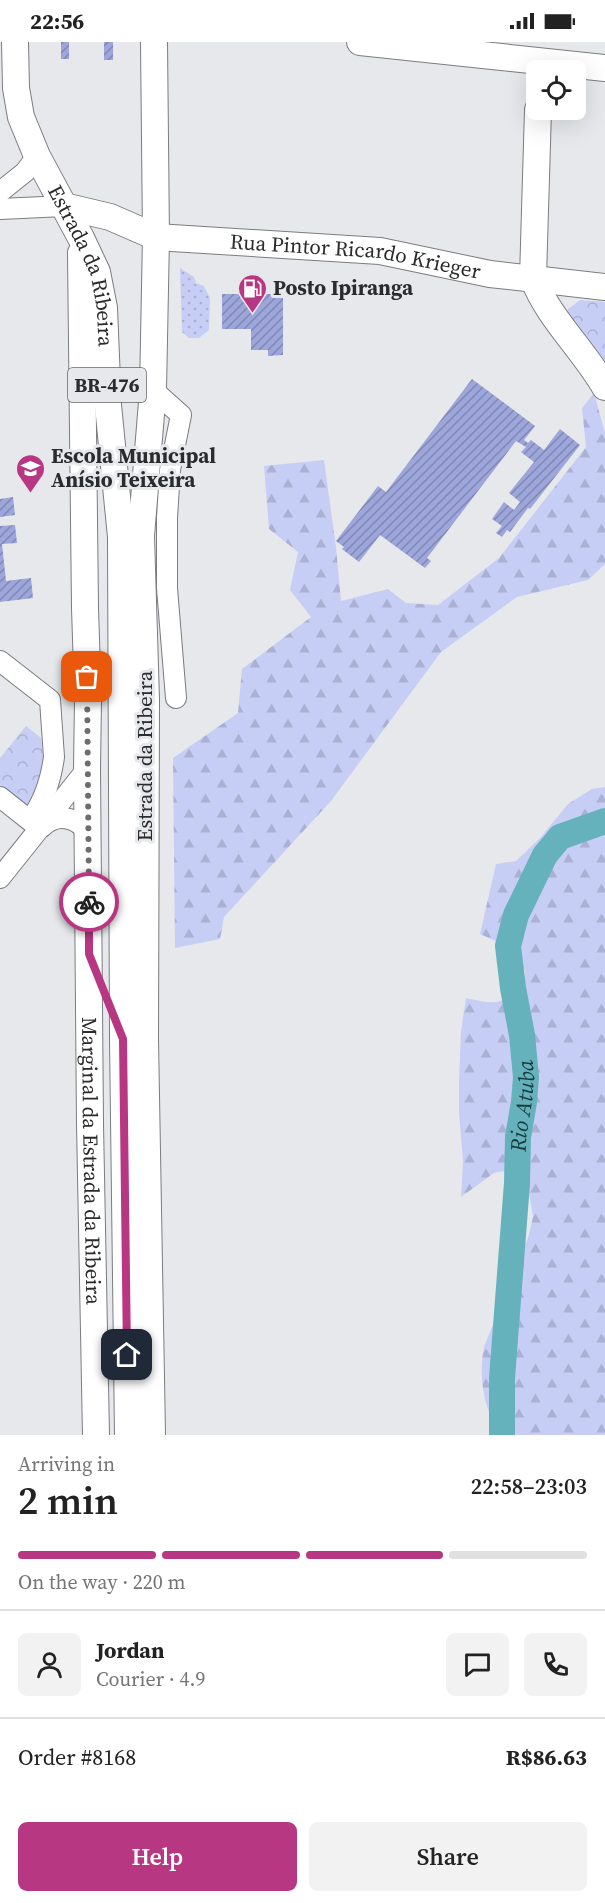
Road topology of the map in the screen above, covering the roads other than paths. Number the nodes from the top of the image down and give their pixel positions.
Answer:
1 (15, 42) edge
2 (154, 42) edge
3 (360, 42) edge
4 (540, 58) edge
5 (605, 68) edge
6 (538, 120) edge
7 (37, 156) junction
8 (0, 192) edge
9 (64, 206) junction
10 (0, 209) edge
11 (156, 237) junction
12 (81, 238) junction
13 (532, 278) junction
14 (605, 287) edge
15 (605, 387) edge
16 (153, 390) junction
17 (0, 661) edge
18 (176, 698) dead end
19 (87, 769) junction
20 (0, 797) edge
21 (35, 825) junction
22 (88, 833) junction
23 (0, 878) edge
24 (89, 954) junction
25 (123, 1039) junction
26 (96, 1435) edge
27 (129, 1435) edge
28 (152, 1435) edge

1 - 7 main road, Estrada da Ribeira
2 - 11 main road, Estrada da Ribeira
3 - 4 main road
4 - 5 main road
6 - 13 main road
7 - 8 street
7 - 9 main road, Estrada da Ribeira
9 - 10 street
9 - 11 main road, Rua Pintor Ricardo Krieger
9 - 12 main road, Estrada da Ribeira
11 - 13 main road, Rua Pintor Ricardo Krieger
11 - 16 main road, Estrada da Ribeira
12 - 19 main road, Marginal da Estrada da Ribeira
12 - 25 main road, Estrada da Ribeira / BR-476
13 - 14 main road, Rua Pintor Ricardo Krieger
13 - 15 main road
16 - 18 street
16 - 28 main road, Estrada da Ribeira
17 - 21 street
19 - 21 street
19 - 22 main road, Marginal da Estrada da Ribeira
20 - 21 street
21 - 22 street
21 - 23 street
22 - 24 main road, Marginal da Estrada da Ribeira
24 - 25 main road
24 - 26 main road, Marginal da Estrada da Ribeira
25 - 27 main road, Estrada da Ribeira / BR-476

